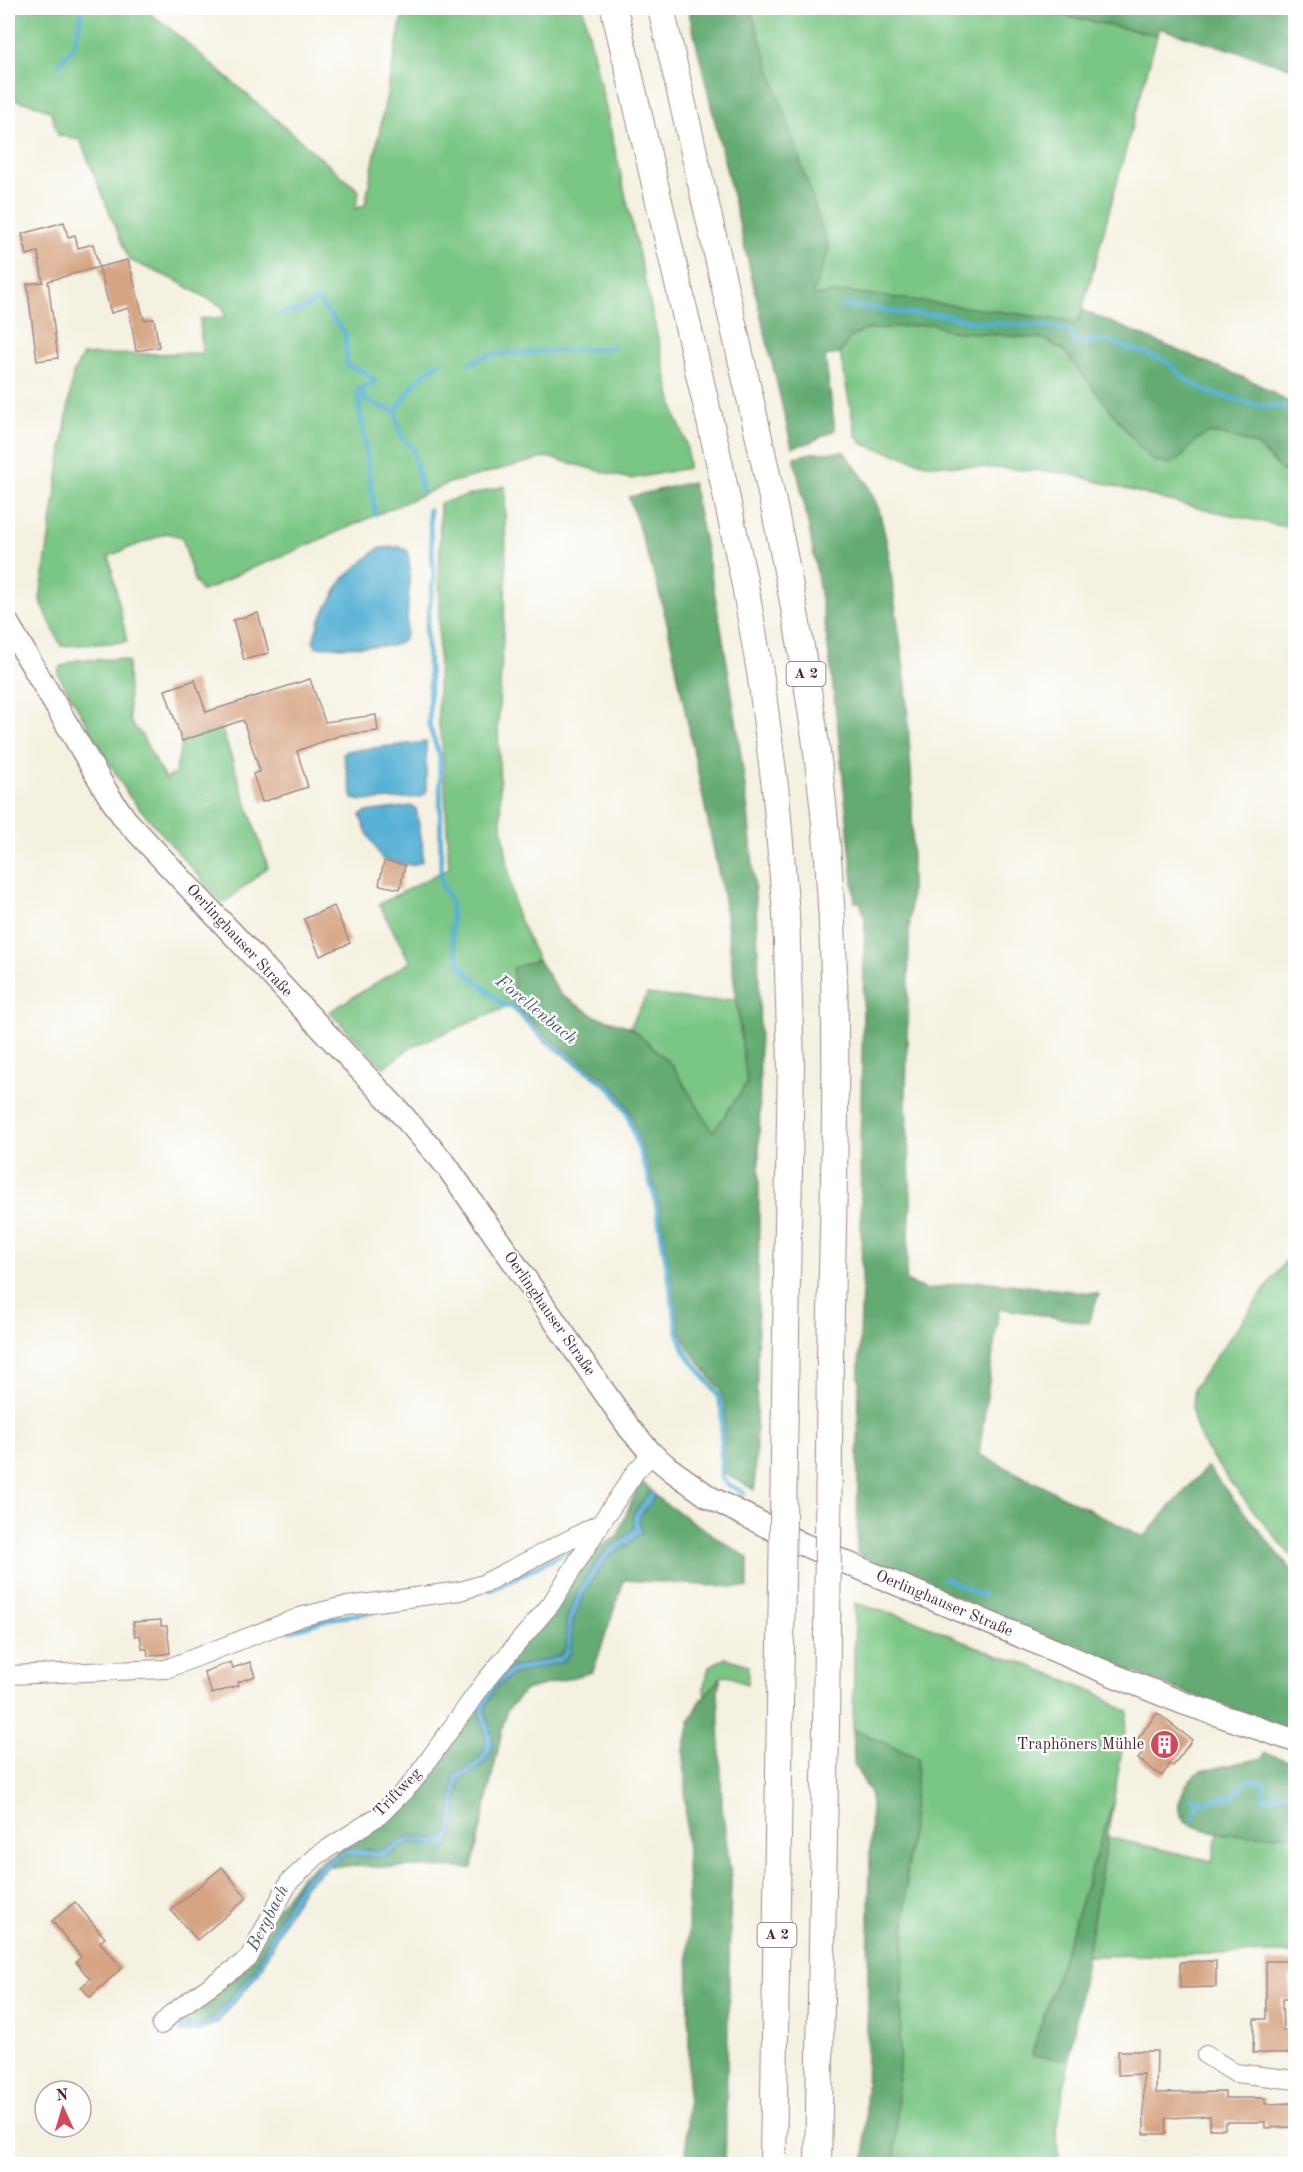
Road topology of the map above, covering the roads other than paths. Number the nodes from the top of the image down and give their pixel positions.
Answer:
1 (614, 8) edge
2 (661, 8) edge
3 (8, 624) edge
4 (652, 1454) junction
5 (601, 1523) junction
6 (8, 1675) edge
7 (1296, 1741) edge
8 (161, 2025) dead end
9 (1206, 2055) dead end
10 (1296, 2080) edge
11 (773, 2164) edge
12 (818, 2164) edge

1 - 11 highway, A 2, bridge
2 - 12 highway, A 2, bridge
3 - 4 main road, Oerlinghauser Straße
4 - 5 street, Triftweg
4 - 7 main road, Oerlinghauser Straße
5 - 6 street, Triftweg
5 - 8 street, Triftweg
9 - 10 street

